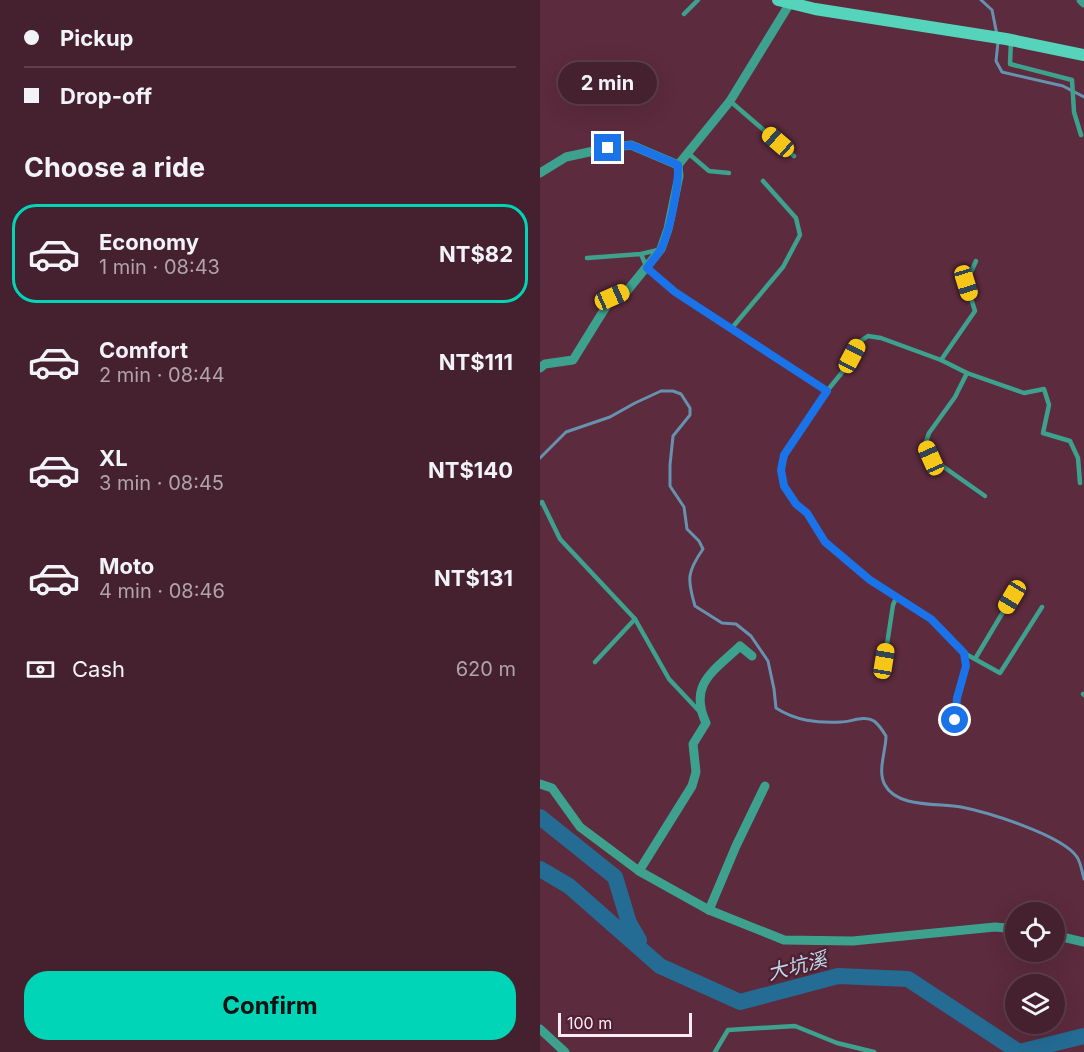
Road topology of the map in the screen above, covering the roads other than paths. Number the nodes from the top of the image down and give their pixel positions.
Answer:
1 (698, 0) edge
2 (786, 1) edge
3 (684, 14) dead end
4 (1004, 39) junction
5 (1084, 55) edge
6 (730, 101) junction
7 (1081, 135) dead end
8 (688, 153) junction
9 (794, 156) dead end
10 (678, 165) junction
11 (540, 173) edge
12 (729, 173) dead end
13 (763, 181) dead end
14 (661, 249) junction
15 (641, 254) junction
16 (587, 258) dead end
17 (976, 261) dead end
18 (647, 268) junction
19 (731, 329) junction
20 (941, 360) junction
21 (540, 368) edge
22 (968, 373) junction
23 (827, 391) junction
24 (1080, 483) dead end
25 (984, 496) dead end
26 (540, 503) edge
27 (897, 596) junction
28 (1012, 597) dead end
29 (1042, 607) dead end
30 (635, 619) junction
31 (964, 653) junction
32 (752, 656) dead end
33 (975, 659) junction
34 (595, 662) dead end
35 (882, 677) dead end
36 (701, 713) junction
37 (955, 720) dead end
38 (540, 784) edge
39 (765, 786) dead end
40 (639, 871) junction
41 (709, 910) junction
42 (1005, 927) edge
43 (1065, 938) edge
44 (1084, 942) edge
45 (540, 1029) edge
46 (565, 1052) edge
47 (715, 1052) edge
48 (874, 1052) edge

1 - 3 lane
2 - 4 street
2 - 6 street
4 - 5 street
4 - 7 lane
6 - 8 street
6 - 9 lane
8 - 10 street
8 - 12 lane
10 - 11 street
10 - 14 street
13 - 19 lane
14 - 15 lane
14 - 18 street
15 - 16 lane
15 - 18 lane
17 - 20 lane
18 - 19 lane
18 - 21 street
19 - 23 lane
20 - 22 lane
20 - 23 lane
22 - 24 lane
22 - 25 lane
23 - 27 lane
26 - 30 lane
27 - 31 lane
27 - 35 lane
28 - 33 lane
29 - 33 lane
30 - 34 lane
30 - 36 lane
31 - 33 lane
31 - 37 lane
32 - 36 street
36 - 40 street
38 - 40 street
39 - 41 street
40 - 41 street
41 - 42 street
43 - 44 street
45 - 46 street
47 - 48 lane

